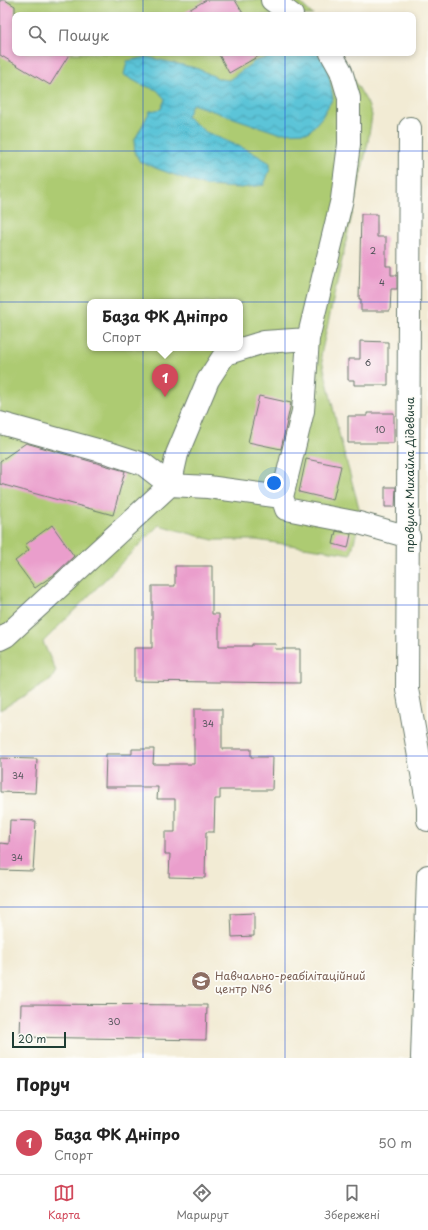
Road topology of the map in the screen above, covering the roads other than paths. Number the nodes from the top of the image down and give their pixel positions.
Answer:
1 (272, 0) edge
2 (288, 12) edge
3 (333, 56) edge
4 (410, 128) dead end
5 (308, 338) junction
6 (243, 347) edge
7 (223, 351) edge
8 (0, 423) edge
9 (170, 485) junction
10 (282, 497) junction
11 (409, 537) junction
12 (0, 639) edge
13 (428, 820) edge
14 (428, 876) edge
15 (422, 1058) edge

1 - 2 street
3 - 5 street
4 - 11 street, провулок Михайла Дідевича
5 - 6 street
5 - 10 street
7 - 9 street
8 - 9 street
9 - 10 street
9 - 12 street
10 - 11 street
11 - 13 street, провулок Михайла Дідевича
14 - 15 street

